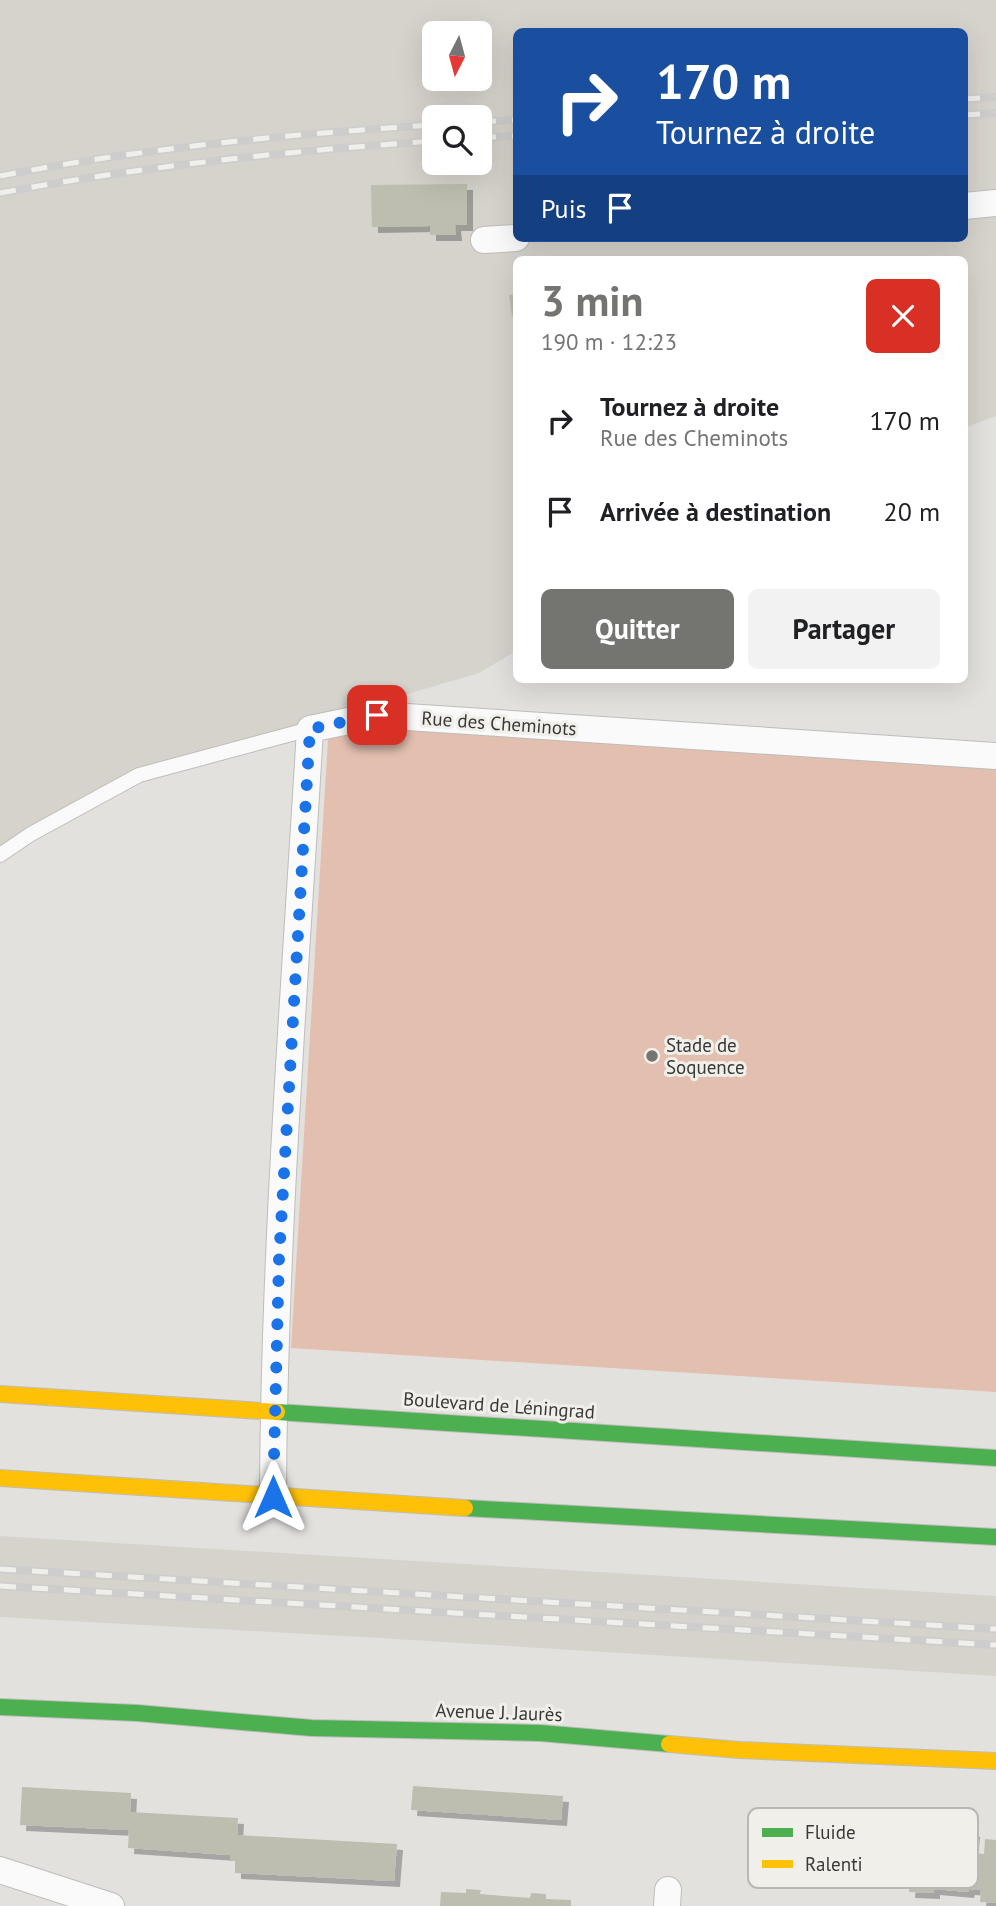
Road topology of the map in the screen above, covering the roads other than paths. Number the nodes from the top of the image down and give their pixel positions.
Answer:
1 (996, 203) edge
2 (968, 206) edge
3 (513, 238) edge
4 (484, 240) dead end
5 (310, 729) junction
6 (996, 756) edge
7 (0, 855) edge
8 (0, 1394) edge
9 (273, 1412) junction
10 (996, 1458) edge
11 (0, 1478) edge
12 (273, 1497) junction
13 (996, 1537) edge
14 (0, 1707) edge
15 (996, 1761) edge
16 (0, 1870) edge
17 (111, 1906) edge

1 - 2 street
3 - 4 street
5 - 6 street, Rue des Cheminots
5 - 7 lane
5 - 9 street
8 - 9 main road, Boulevard de Léningrad
9 - 10 main road, Boulevard de Léningrad
9 - 12 street
11 - 12 main road
12 - 13 main road
14 - 15 main road, Avenue J. Jaurès
16 - 17 street

